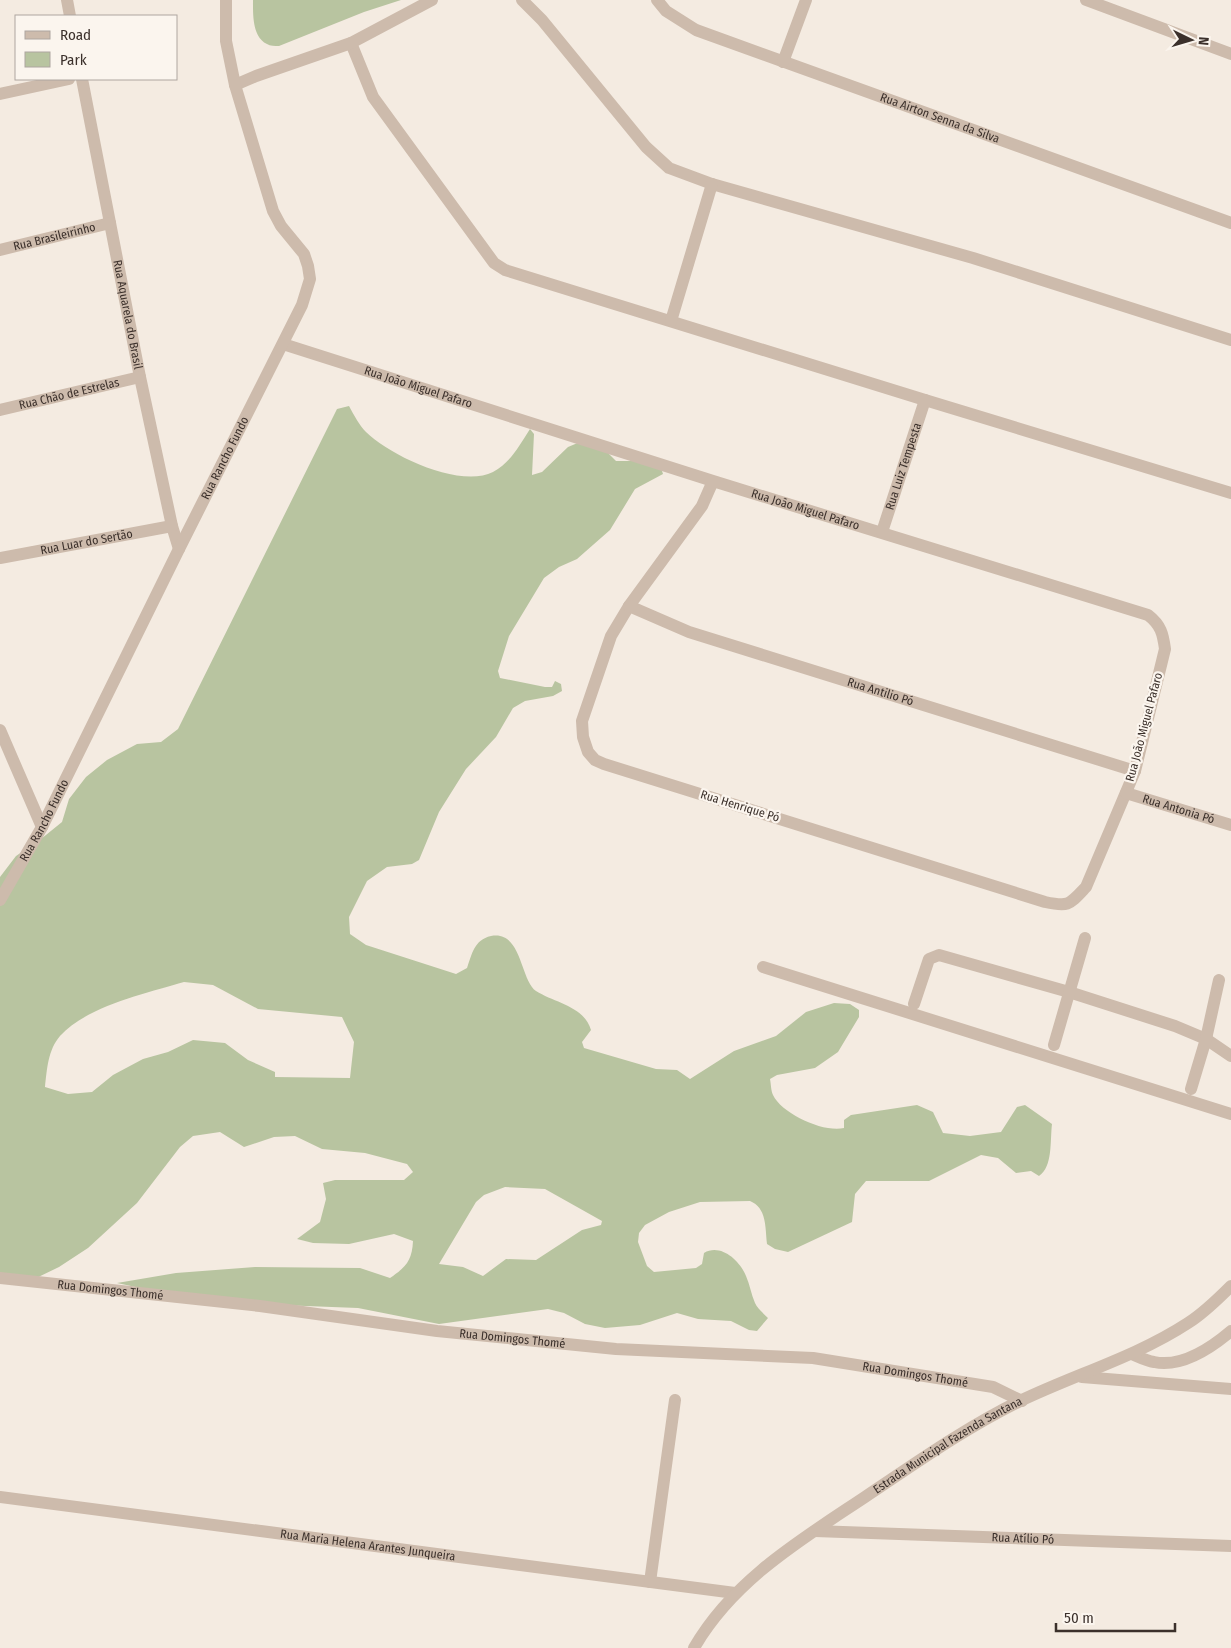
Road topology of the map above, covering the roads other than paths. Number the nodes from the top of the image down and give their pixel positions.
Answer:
1 (67, 0) edge
2 (226, 0) edge
3 (432, 0) edge
4 (522, 0) edge
5 (657, 0) edge
6 (806, 0) edge
7 (1086, 0) edge
8 (70, 15) edge
9 (351, 43) junction
10 (1231, 54) edge
11 (783, 62) junction
12 (64, 80) edge
13 (82, 80) edge
14 (235, 85) junction
15 (0, 94) edge
16 (712, 184) junction
17 (1231, 223) edge
18 (110, 224) junction
19 (0, 250) edge
20 (671, 321) junction
21 (1231, 340) edge
22 (283, 344) junction
23 (140, 377) junction
24 (925, 400) junction
25 (0, 410) edge
26 (713, 481) junction
27 (1231, 493) edge
28 (172, 526) junction
29 (882, 532) junction
30 (179, 549) junction
31 (0, 558) edge
32 (629, 606) junction
33 (0, 730) edge
34 (1134, 771) junction
35 (1126, 793) junction
36 (1231, 825) edge
37 (42, 827) junction
38 (3, 885) edge
39 (0, 900) edge
40 (1085, 938) dead end
41 (763, 967) dead end
42 (1219, 980) dead end
43 (1069, 992) junction
44 (914, 1004) dead end
45 (1206, 1039) junction
46 (1054, 1046) dead end
47 (1231, 1056) edge
48 (1191, 1089) dead end
49 (1231, 1114) edge
50 (0, 1278) edge
51 (1231, 1286) edge
52 (1231, 1331) edge
53 (1132, 1354) junction
54 (1079, 1377) junction
55 (1231, 1390) edge
56 (675, 1400) dead end
57 (1022, 1401) junction
58 (0, 1498) edge
59 (815, 1531) junction
60 (1231, 1546) edge
61 (650, 1582) junction
62 (735, 1593) junction
63 (694, 1648) edge

1 - 8 street
2 - 14 street, Rua Rancho Fundo
3 - 9 street
4 - 16 street
5 - 11 street, Rua Airton Senna da Silva
6 - 11 street
7 - 10 street
9 - 14 street
9 - 20 street
11 - 17 street, Rua Airton Senna da Silva
12 - 15 street
13 - 18 street, Rua Aquarela do Brasil
14 - 22 street, Rua Rancho Fundo
16 - 20 street
16 - 21 street
18 - 19 street, Rua Brasileirinho
18 - 23 street, Rua Aquarela do Brasil
20 - 24 street
22 - 26 street, Rua João Miguel Pafaro
22 - 30 street, Rua Rancho Fundo
23 - 25 street, Rua Chão de Estrelas
23 - 28 street, Rua Aquarela do Brasil
24 - 27 street
24 - 29 street, Rua Luiz Tempesta
26 - 29 street, Rua João Miguel Pafaro
26 - 32 street, Rua Henrique Pó
28 - 30 street, Rua Aquarela do Brasil
28 - 31 street, Rua Luar do Sertão
29 - 34 street, Rua João Miguel Pafaro
30 - 37 street, Rua Rancho Fundo
32 - 34 street, Rua Antilio Pó
32 - 35 street, Rua Henrique Pó
33 - 37 street
34 - 35 street, Rua João Miguel Pafaro
35 - 36 street, Rua Antonia Pó
37 - 38 street, Rua Rancho Fundo
38 - 39 street, Rua Rancho Fundo
40 - 43 street
41 - 49 street
42 - 45 street
43 - 44 street
43 - 45 street
43 - 46 street
45 - 47 street
45 - 48 street
50 - 57 street, Rua Domingos Thomé
51 - 53 street, Estrada Municipal Fazenda Santana
52 - 53 street
53 - 54 street, Estrada Municipal Fazenda Santana
54 - 55 street
54 - 57 street, Estrada Municipal Fazenda Santana
56 - 61 street
57 - 59 street, Estrada Municipal Fazenda Santana
58 - 61 street, Rua Maria Helena Arantes Junqueira
59 - 60 street, Rua Atílio Pó
59 - 62 street, Estrada Municipal Fazenda Santana
61 - 62 street, Rua Maria Helena Arantes Junqueira
62 - 63 street, Estrada Municipal Fazenda Santana

